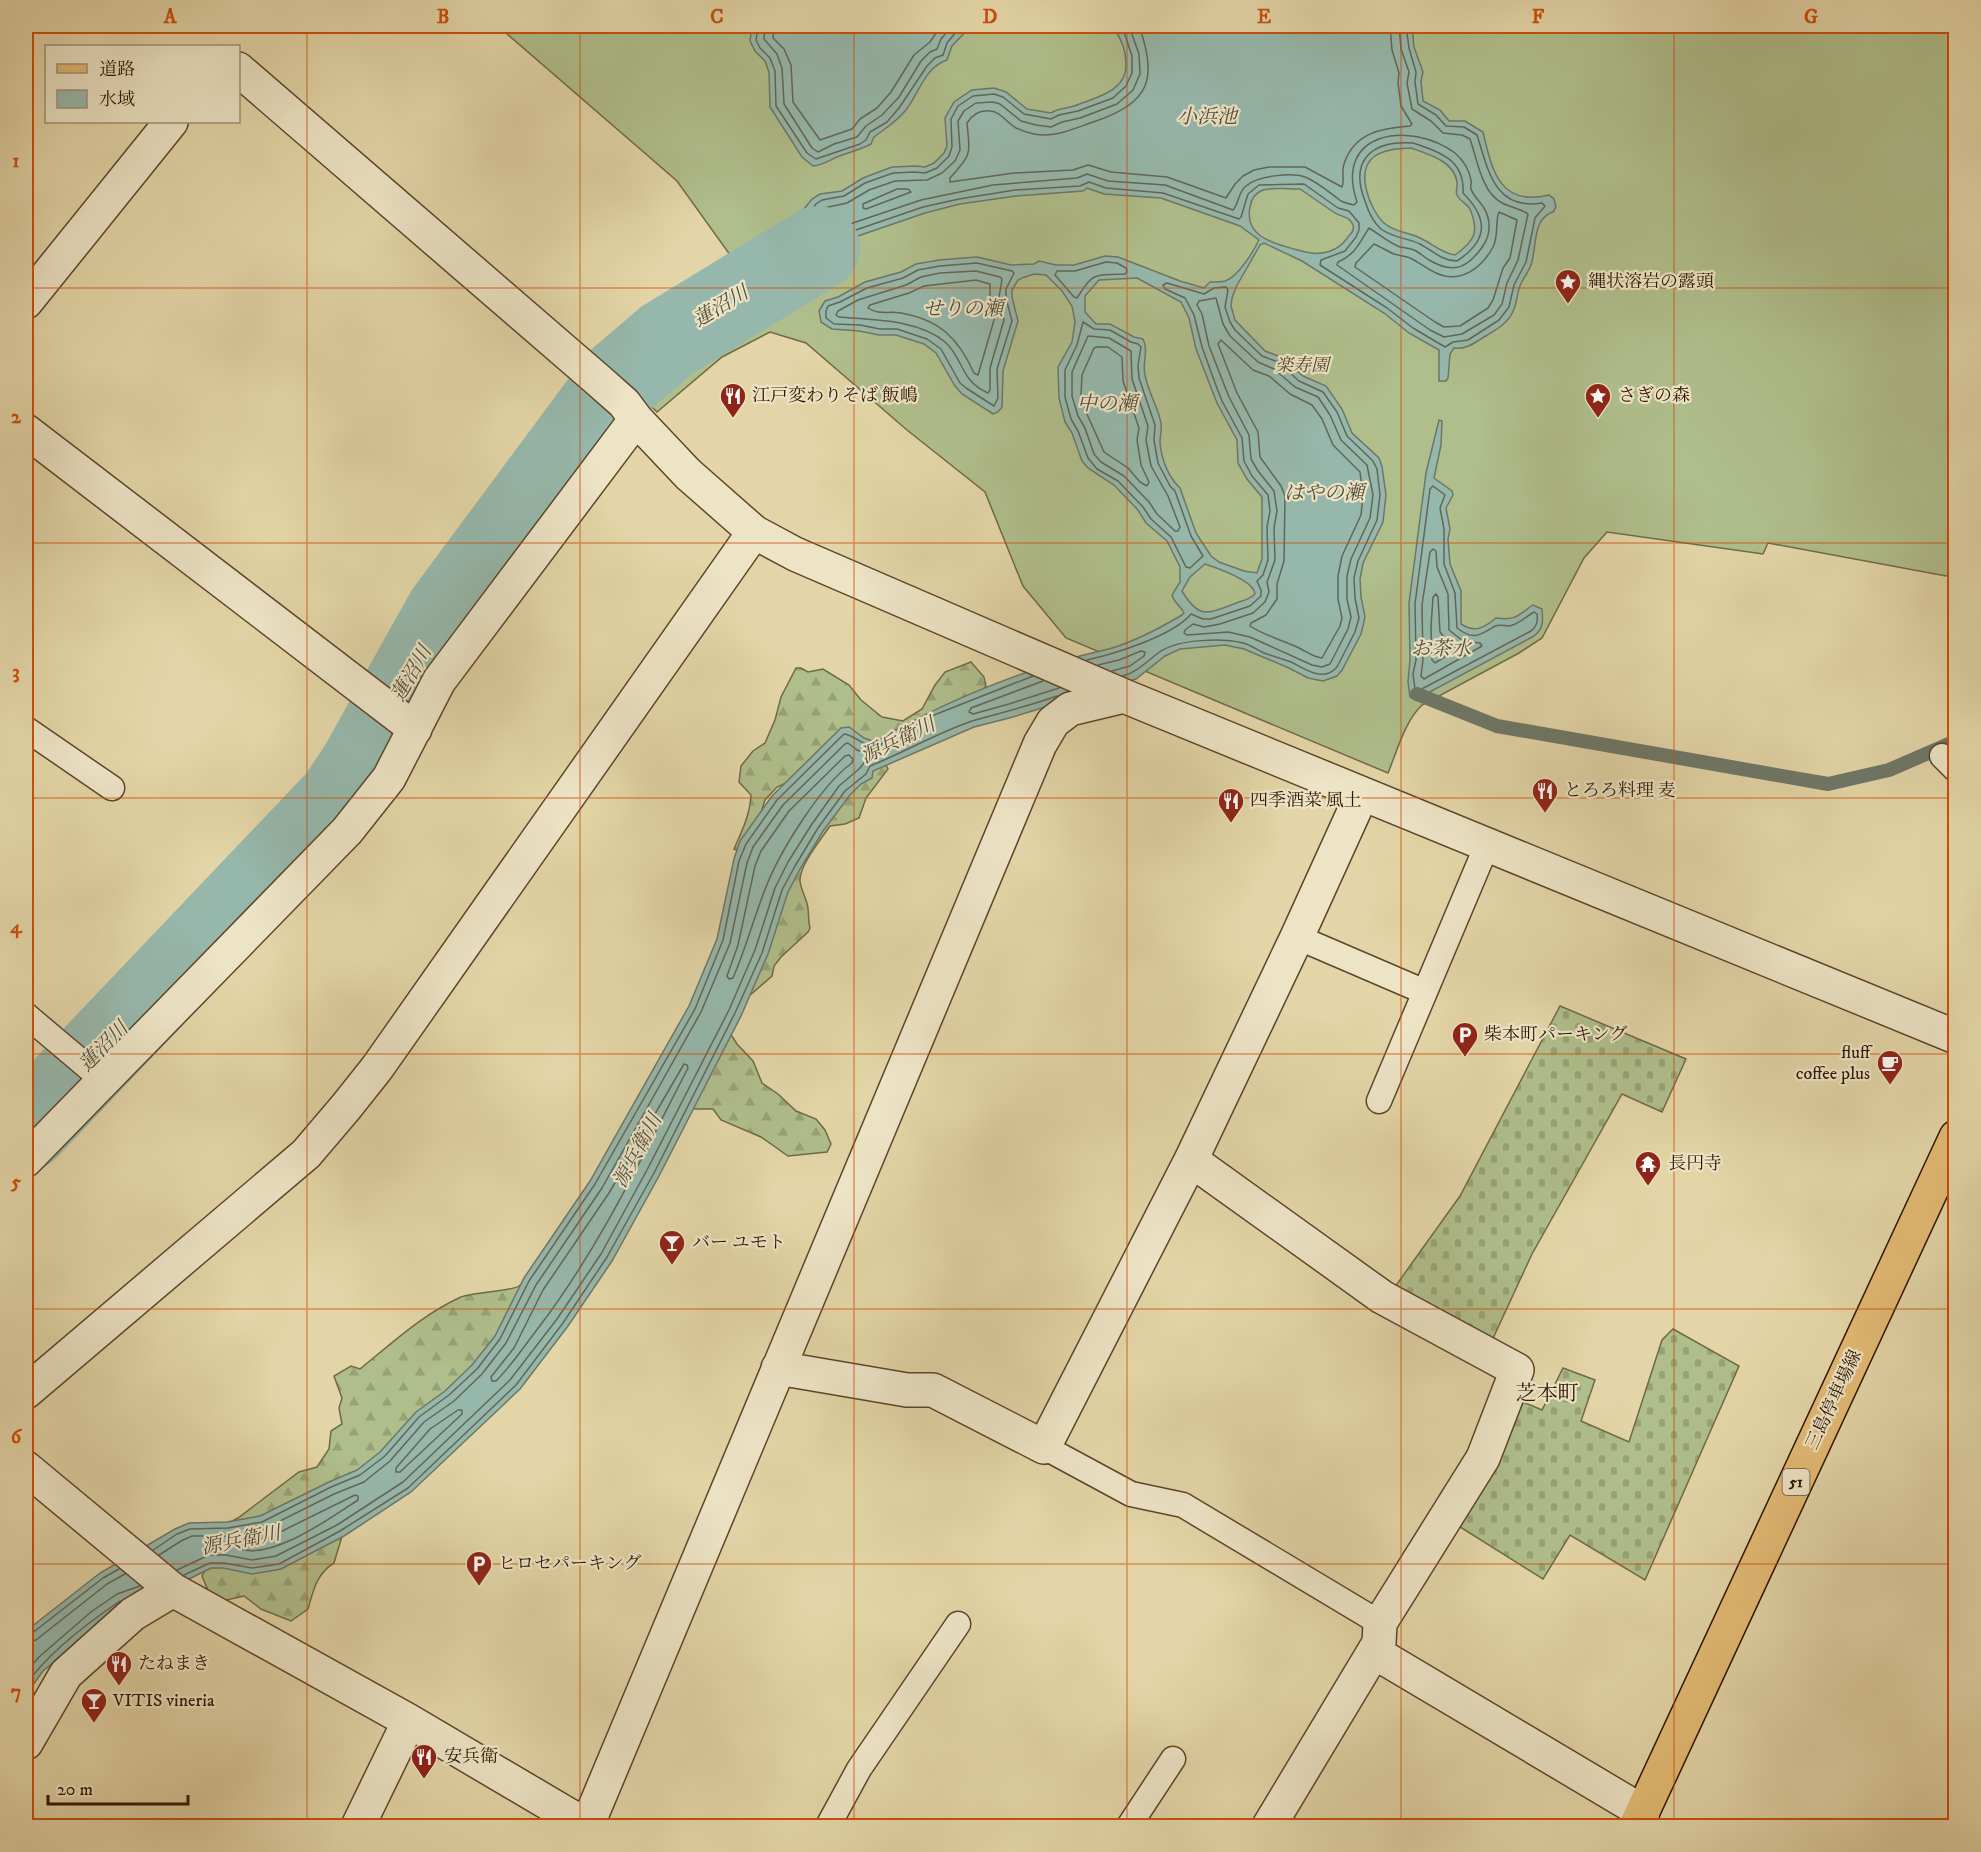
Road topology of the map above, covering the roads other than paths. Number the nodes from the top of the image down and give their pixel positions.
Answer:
1 (240, 71) edge
2 (170, 123) edge
3 (26, 302) edge
4 (630, 411) junction
5 (26, 430) edge
6 (754, 532) junction
7 (1118, 693) junction
8 (399, 717) junction
9 (26, 729) edge
10 (112, 788) dead end
11 (1362, 794) junction
12 (1487, 845) junction
13 (1297, 937) junction
14 (1425, 992) junction
15 (26, 1015) edge
16 (1956, 1037) edge
17 (98, 1077) junction
18 (1379, 1101) dead end
19 (1956, 1137) edge
20 (26, 1160) edge
21 (1191, 1160) junction
22 (778, 1368) junction
23 (26, 1392) edge
24 (1044, 1448) junction
25 (26, 1468) edge
26 (172, 1589) junction
27 (958, 1624) dead end
28 (1377, 1637) junction
29 (409, 1721) junction
30 (28, 1734) edge
31 (1173, 1759) dead end
32 (1639, 1819) edge
33 (358, 1827) edge
34 (587, 1827) edge
35 (828, 1827) edge
36 (1129, 1827) edge
37 (1269, 1827) edge

1 - 4 street
2 - 3 street
4 - 6 street
4 - 8 street
5 - 8 street
6 - 7 street
6 - 23 street
7 - 11 street
7 - 22 street
8 - 17 street
9 - 10 lane
11 - 12 street
11 - 13 street
12 - 14 lane
12 - 16 street
13 - 14 lane
13 - 21 street
14 - 18 lane
15 - 17 lane
17 - 20 street
19 - 32 main road, 三島停車場線 / 51
21 - 24 street
21 - 28 street
22 - 24 street
22 - 34 street
24 - 28 lane
25 - 26 street
26 - 29 street
26 - 30 street
27 - 35 lane
28 - 32 street
28 - 37 street
29 - 33 street
29 - 34 street
31 - 36 lane

